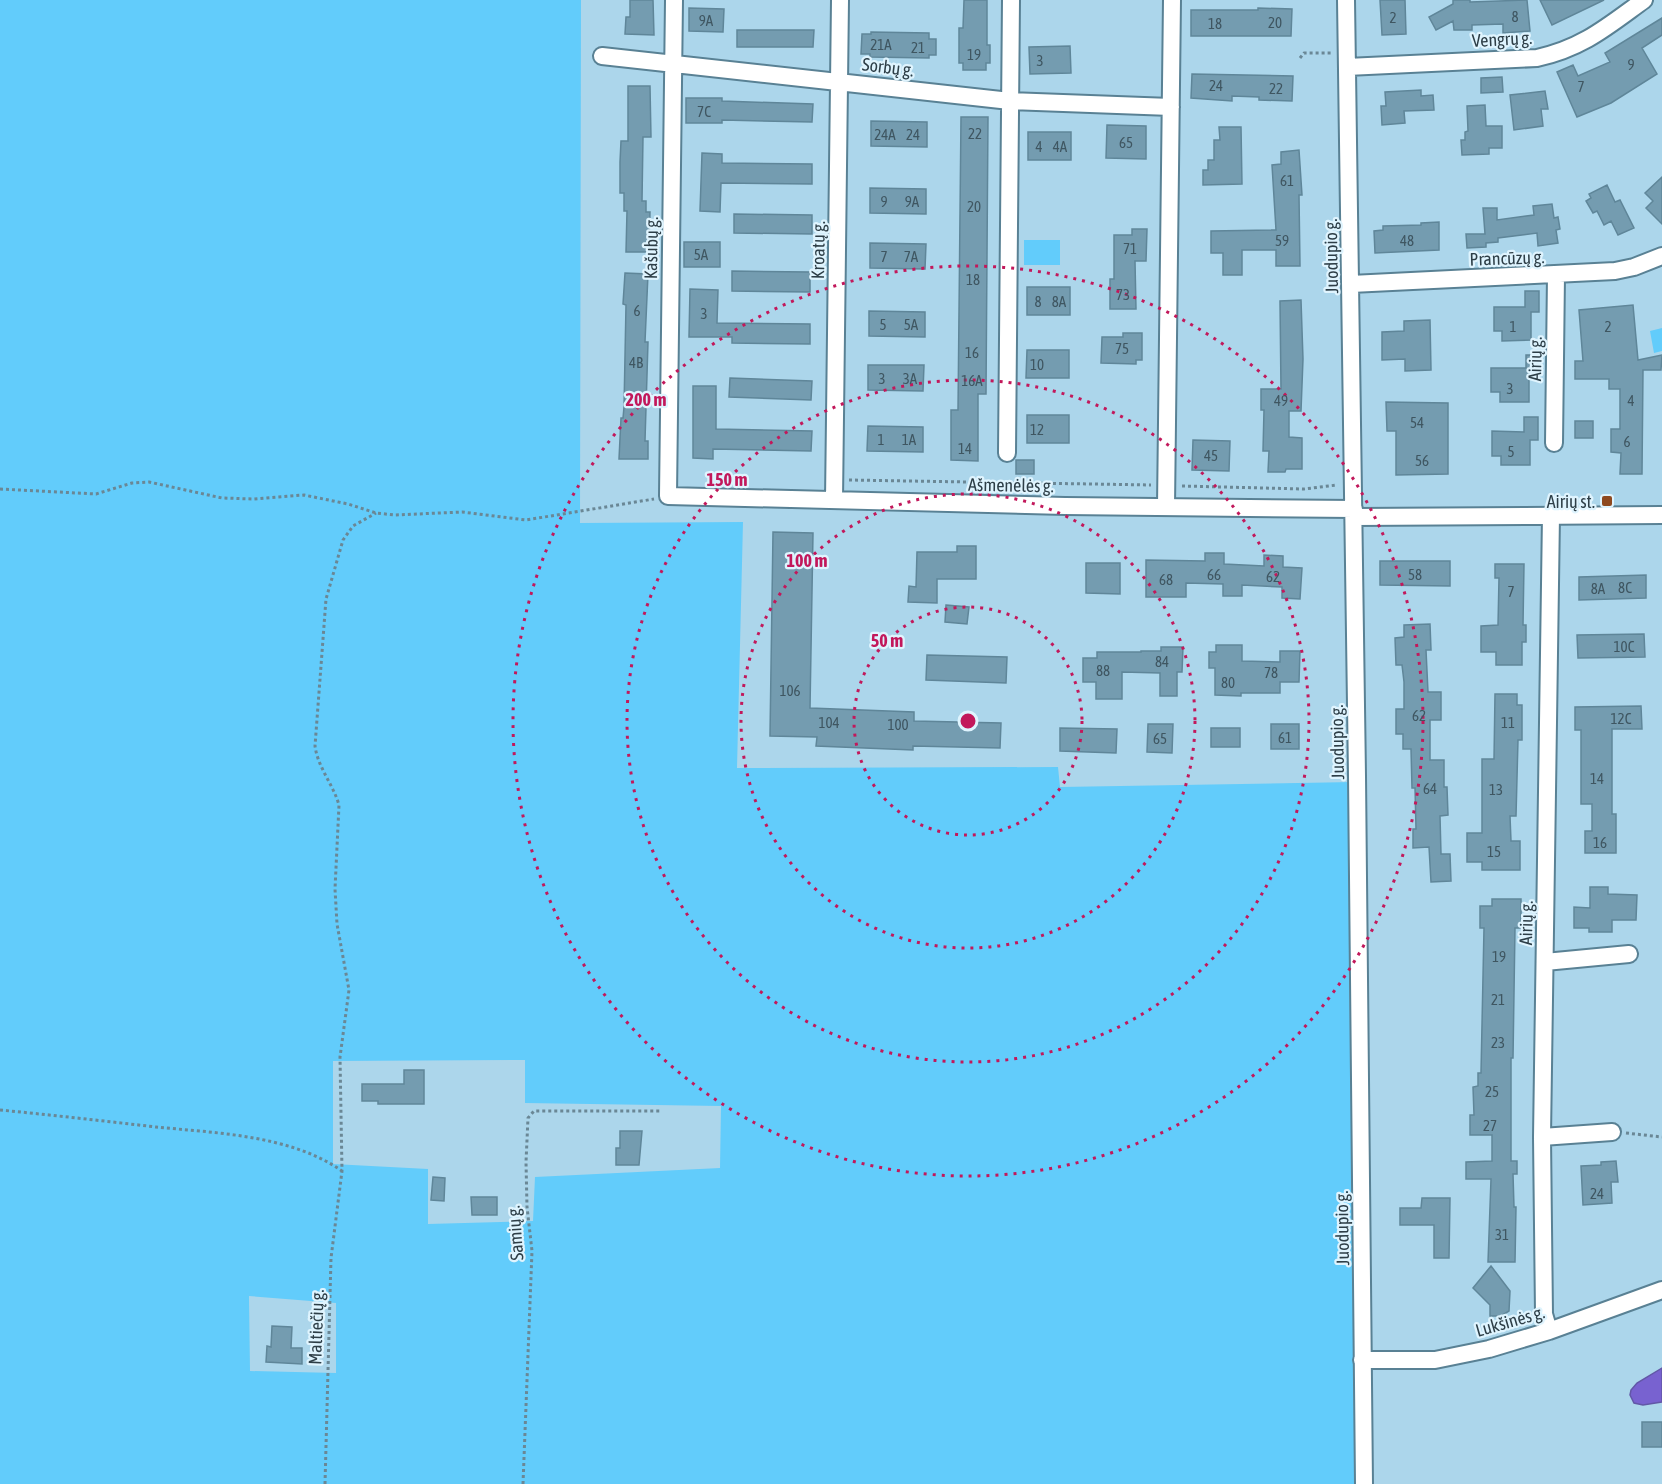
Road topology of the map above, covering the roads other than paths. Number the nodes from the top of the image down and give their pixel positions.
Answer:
1 (674, 0) edge
2 (840, 0) edge
3 (1011, 0) edge
4 (1173, 0) edge
5 (1346, 0) edge
6 (1644, 0) edge
7 (602, 56) dead end
8 (1347, 60) junction
9 (673, 63) junction
10 (839, 81) junction
11 (1010, 101) junction
12 (1171, 107) junction
13 (1662, 256) edge
14 (1556, 275) junction
15 (1351, 284) junction
16 (1554, 443) dead end
17 (1007, 453) dead end
18 (668, 496) joint
19 (834, 500) junction
20 (1166, 507) junction
21 (1354, 513) junction
22 (1551, 515) junction
23 (1662, 515) edge
24 (1629, 954) dead end
25 (1545, 962) junction
26 (1612, 1132) road end
27 (1542, 1137) junction
28 (1662, 1290) edge
29 (1550, 1331) junction
30 (1362, 1360) junction
31 (1364, 1484) edge

1 - 9 street, Kašubų g.
2 - 10 street, Kroatų g.
3 - 11 street
4 - 12 street
5 - 8 street, Juodupio g.
6 - 8 street, Vengrų g.
7 - 9 street, Sorbų g.
8 - 15 street, Juodupio g.
9 - 10 street, Sorbų g.
9 - 18 street, Kašubų g.
10 - 11 street, Sorbų g.
10 - 19 street, Kroatų g.
11 - 12 street, Sorbų g.
11 - 17 street
12 - 20 street
13 - 14 street, Prancūzų g.
14 - 15 street, Prancūzų g.
14 - 16 street, Airių g.
15 - 21 street, Juodupio g.
18 - 19 street, Ašmenėlės g.
19 - 20 street, Ašmenėlės g.
20 - 21 street, Ašmenėlės g.
21 - 22 street, Ašmenėlės g.
21 - 30 street, Juodupio g.
22 - 23 street, Ašmenėlės g.
22 - 25 street, Airių g.
24 - 25 street
25 - 27 street, Airių g.
26 - 27 street
27 - 29 street, Airių g.
28 - 29 street, Lukšinės g.
29 - 30 street, Lukšinės g.
30 - 31 street, Juodupio g.

